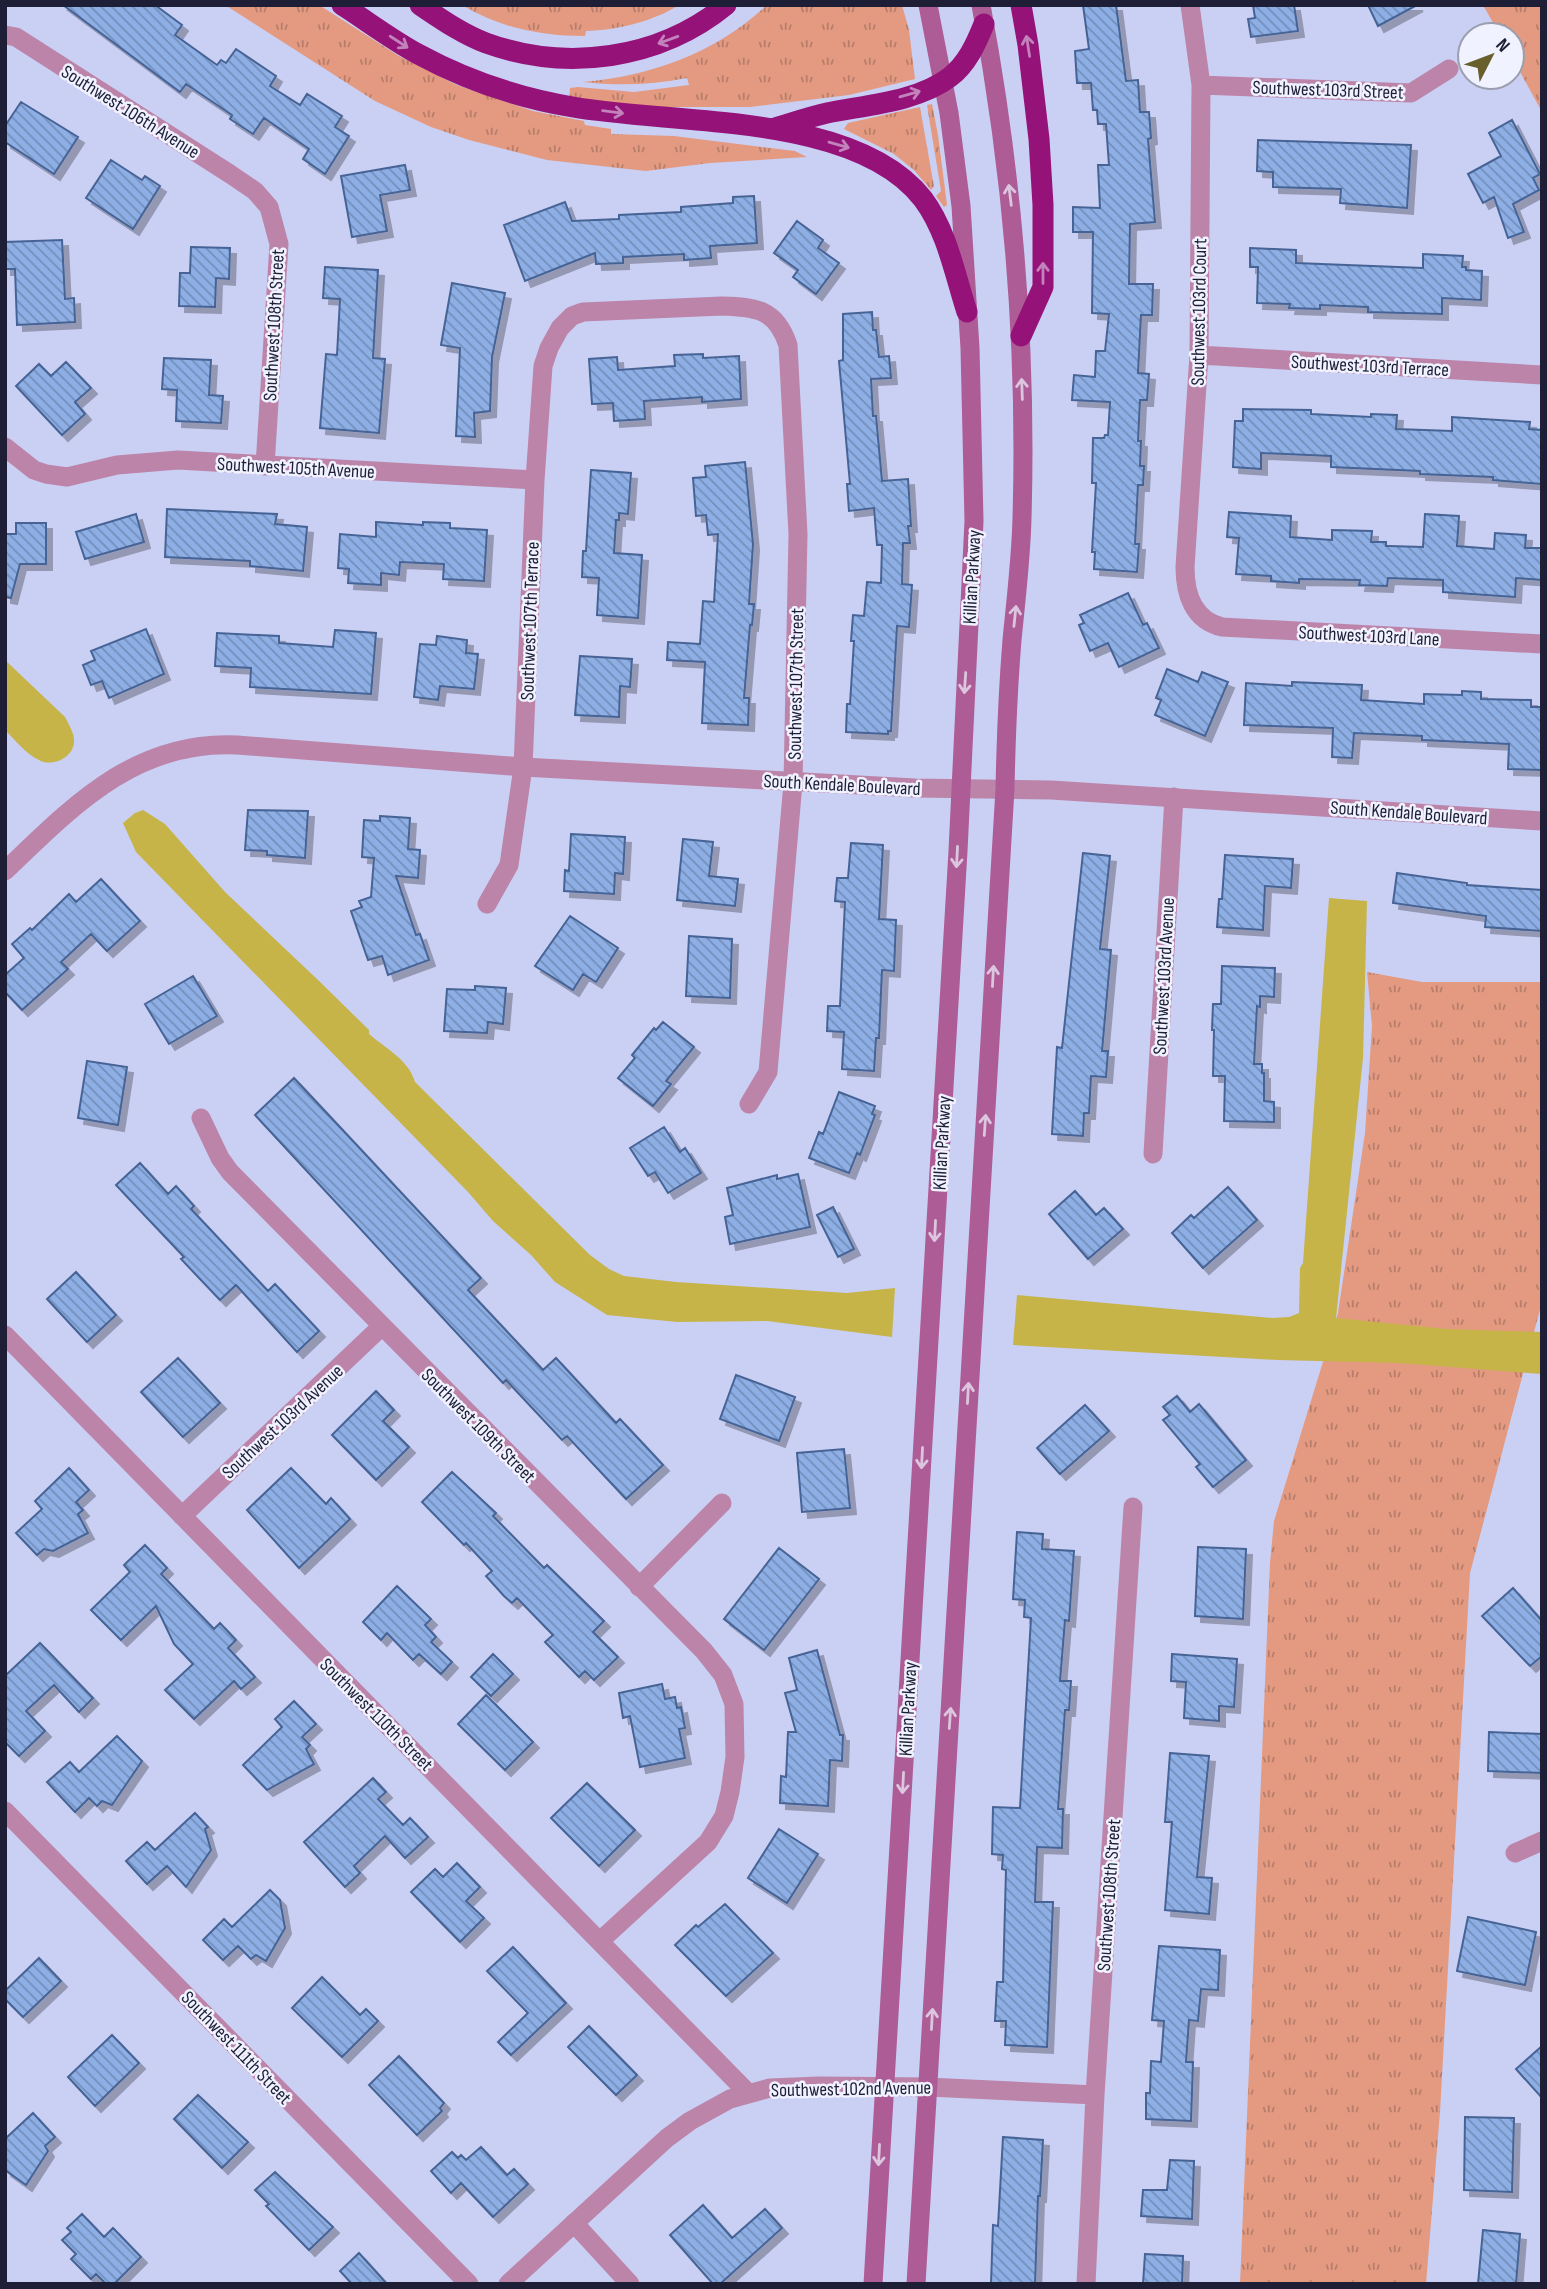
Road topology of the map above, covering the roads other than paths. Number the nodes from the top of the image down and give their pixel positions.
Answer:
1 (342, 5) edge
2 (420, 5) edge
3 (726, 5) edge
4 (928, 5) edge
5 (1021, 5) edge
6 (1189, 5) edge
7 (983, 15) edge
8 (5, 35) edge
9 (1449, 69) dead end
10 (943, 82) junction
11 (1201, 85) junction
12 (773, 128) junction
13 (255, 191) joint
14 (967, 312) junction
15 (557, 333) joint
16 (1021, 336) junction
17 (1199, 355) junction
18 (1542, 375) edge
19 (5, 447) edge
20 (265, 466) junction
21 (535, 480) junction
22 (1200, 615) joint
23 (1542, 644) edge
24 (523, 767) junction
25 (793, 783) junction
26 (960, 789) junction
27 (1005, 789) junction
28 (1174, 797) junction
29 (1542, 821) edge
30 (5, 871) edge
31 (487, 905) dead end
32 (749, 1104) dead end
33 (201, 1118) dead end
34 (1153, 1154) dead end
35 (382, 1326) junction
36 (5, 1335) edge
37 (722, 1503) dead end
38 (1133, 1507) dead end
39 (182, 1516) junction
40 (639, 1587) junction
41 (5, 1811) edge
42 (1542, 1841) edge
43 (1515, 1853) dead end
44 (600, 1941) junction
45 (883, 2087) junction
46 (928, 2087) junction
47 (748, 2093) junction
48 (1095, 2095) junction
49 (574, 2223) junction
50 (469, 2284) edge
51 (508, 2284) edge
52 (630, 2284) edge
53 (873, 2284) edge
54 (916, 2284) edge
55 (1086, 2284) edge

1 -> 12 highway
3 -> 2 highway
4 - 10 main road, Killian Parkway
16 -> 5 highway
6 - 11 street, Southwest 103rd Court
7 - 10 highway
16 -> 7 main road
8 - 13 street, Southwest 106th Avenue
9 - 11 street, Southwest 103rd Street
12 -> 10 highway
10 - 14 main road, Killian Parkway
11 - 17 street, Southwest 103rd Court
12 -> 14 highway
13 - 20 street, Southwest 108th Street
14 -> 26 main road, Killian Parkway
15 - 21 street, Southwest 107th Terrace
15 - 25 street, Southwest 107th Street
27 -> 16 main road
17 - 18 street, Southwest 103rd Terrace
17 - 22 street, Southwest 103rd Court
19 - 20 street, Southwest 105th Avenue
20 - 21 street, Southwest 105th Avenue
21 - 24 street, Southwest 107th Terrace
22 - 23 street, Southwest 103rd Lane
24 - 25 street, South Kendale Boulevard
24 - 30 street, South Kendale Boulevard
24 - 31 street, Southwest 107th Terrace
25 - 26 street, South Kendale Boulevard
25 - 32 street, Southwest 107th Street
26 - 27 street, South Kendale Boulevard
26 -> 45 main road, Killian Parkway
27 - 28 street, South Kendale Boulevard
46 -> 27 main road
28 - 29 street, South Kendale Boulevard
28 - 34 street, Southwest 103rd Avenue
33 - 35 street, Southwest 109th Street
35 - 39 street, Southwest 103rd Avenue
35 - 40 street, Southwest 109th Street
36 - 39 street, Southwest 110th Street
37 - 40 street
38 - 48 street, Southwest 108th Street
39 - 44 street, Southwest 110th Street
40 - 44 street, Southwest 109th Street
41 - 50 street, Southwest 111th Street
42 - 43 street
44 - 47 street, Southwest 110th Street
45 - 46 street, Southwest 102nd Avenue
45 - 47 street, Southwest 102nd Avenue
45 -> 53 main road, Killian Parkway
46 - 48 street, Southwest 102nd Avenue
46 - 54 main road
47 - 49 street, Southwest 102nd Avenue
48 - 55 street, Southwest 108th Street
49 - 51 street, Southwest 102nd Avenue
49 - 52 street

